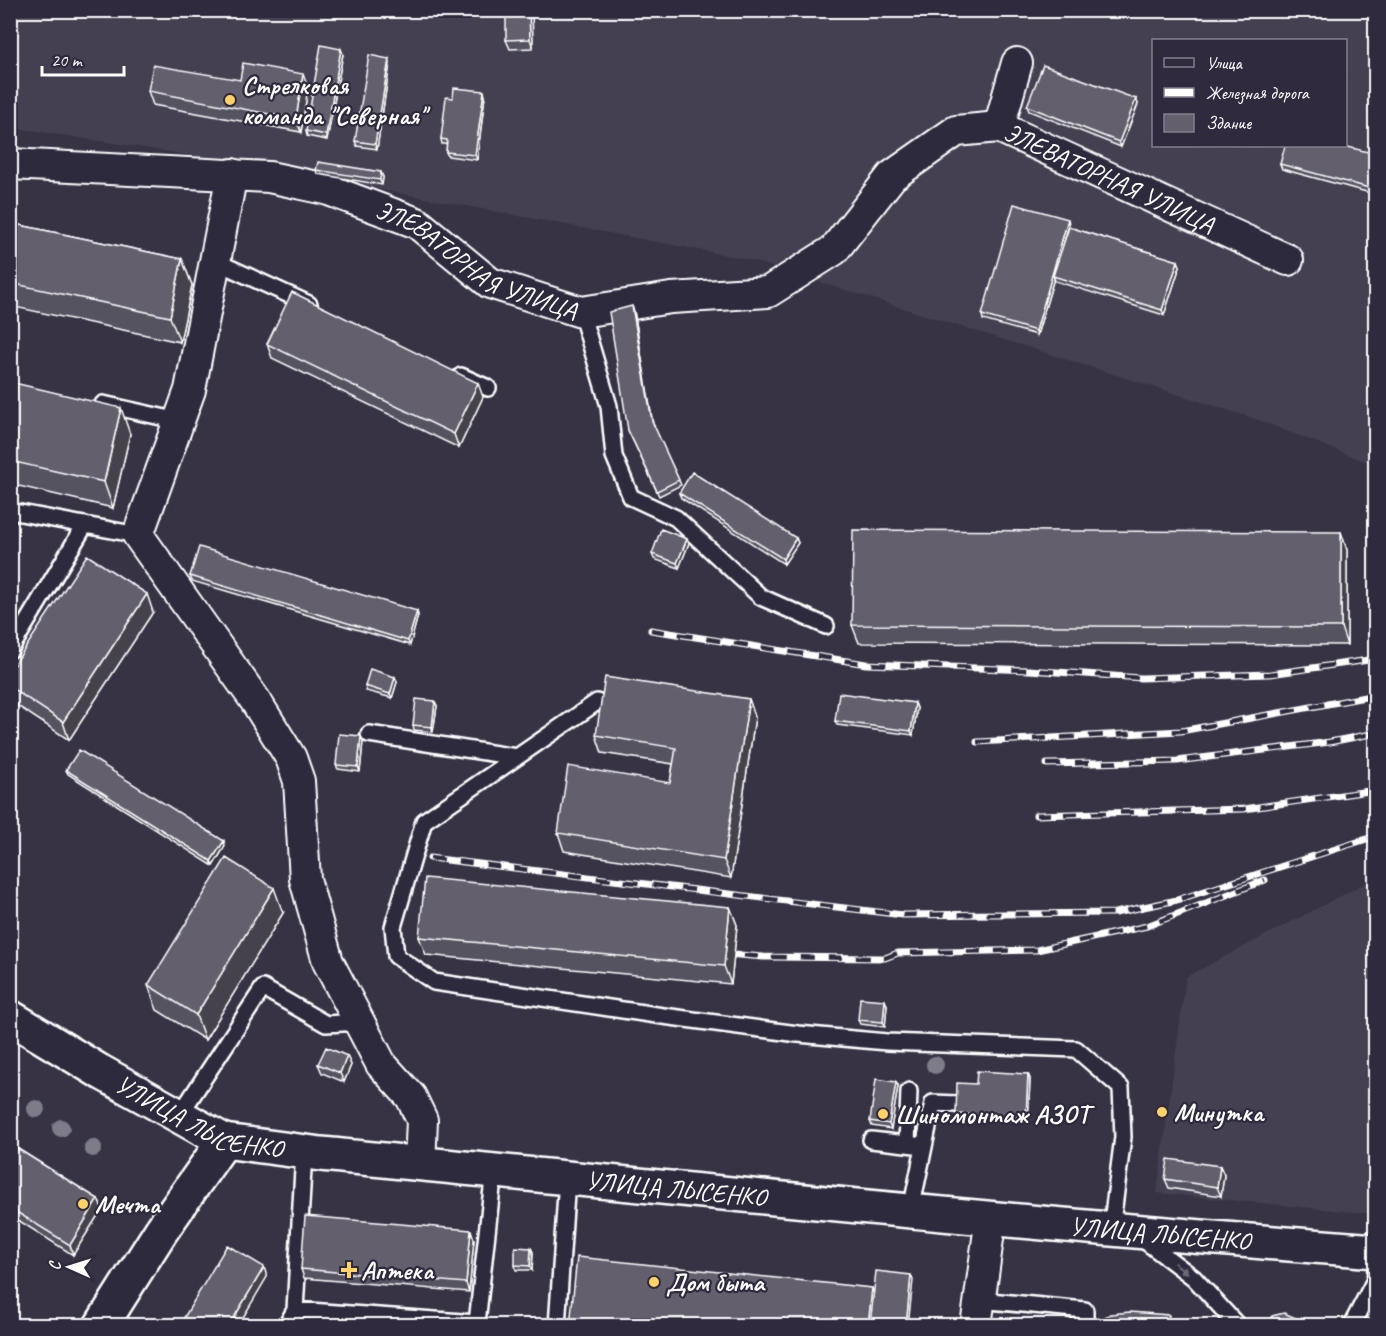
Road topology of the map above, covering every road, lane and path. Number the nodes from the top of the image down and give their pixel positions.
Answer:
1 (1017, 63) dead end
2 (999, 128) junction
3 (10, 164) edge
4 (232, 174) junction
5 (1288, 260) dead end
6 (215, 261) junction
7 (320, 310) edge
8 (581, 312) junction
9 (446, 369) edge
10 (488, 388) dead end
11 (89, 402) edge
12 (179, 421) junction
13 (10, 512) edge
14 (85, 525) junction
15 (138, 535) junction
16 (826, 626) dead end
17 (10, 650) edge
18 (597, 702) dead end
19 (369, 734) dead end
20 (517, 757) junction
21 (10, 1017) edge
22 (359, 1022) junction
23 (909, 1091) dead end
24 (957, 1104) edge
25 (179, 1116) junction
26 (871, 1140) dead end
27 (225, 1141) junction
28 (907, 1144) junction
29 (924, 1145) junction
30 (304, 1152) junction
31 (420, 1164) junction
32 (494, 1170) junction
33 (567, 1179) junction
34 (911, 1210) junction
35 (991, 1217) junction
36 (1123, 1232) junction
37 (1376, 1251) edge
38 (1376, 1270) edge
39 (295, 1310) junction
40 (977, 1313) edge
41 (101, 1326) edge
42 (286, 1326) edge
43 (557, 1326) edge
44 (1085, 1326) edge
45 (1239, 1326) edge
46 (1351, 1326) edge

1 - 2 street
2 - 5 street, ЭЛЕВАТОРНАЯ УЛИЦА
2 - 8 street, ЭЛЕВАТОРНАЯ УЛИЦА
3 - 4 street, ЭЛЕВАТОРНАЯ УЛИЦА
4 - 6 street
4 - 8 street, ЭЛЕВАТОРНАЯ УЛИЦА
6 - 7 lane
6 - 12 street
8 - 16 lane
9 - 10 lane
11 - 12 lane
12 - 15 street
13 - 14 lane
14 - 15 lane
14 - 17 lane
15 - 22 street
18 - 20 lane
19 - 20 lane
20 - 36 lane
21 - 25 main road, УЛИЦА ЛЫСЕНКО
22 - 25 lane
22 - 31 street
23 - 28 lane
24 - 29 lane
25 - 27 main road, УЛИЦА ЛЫСЕНКО
26 - 28 lane
27 - 30 main road, УЛИЦА ЛЫСЕНКО
27 - 41 main road
28 - 29 lane
29 - 34 lane
30 - 31 main road, УЛИЦА ЛЫСЕНКО
30 - 39 lane
31 - 32 main road, УЛИЦА ЛЫСЕНКО
32 - 33 main road, УЛИЦА ЛЫСЕНКО
32 - 39 lane
33 - 34 main road, УЛИЦА ЛЫСЕНКО
33 - 43 lane
34 - 35 main road, УЛИЦА ЛЫСЕНКО
35 - 36 main road, УЛИЦА ЛЫСЕНКО
35 - 40 street
36 - 37 main road, УЛИЦА ЛЫСЕНКО
36 -> 45 lane
38 - 46 lane
39 - 42 lane
40 - 44 lane

